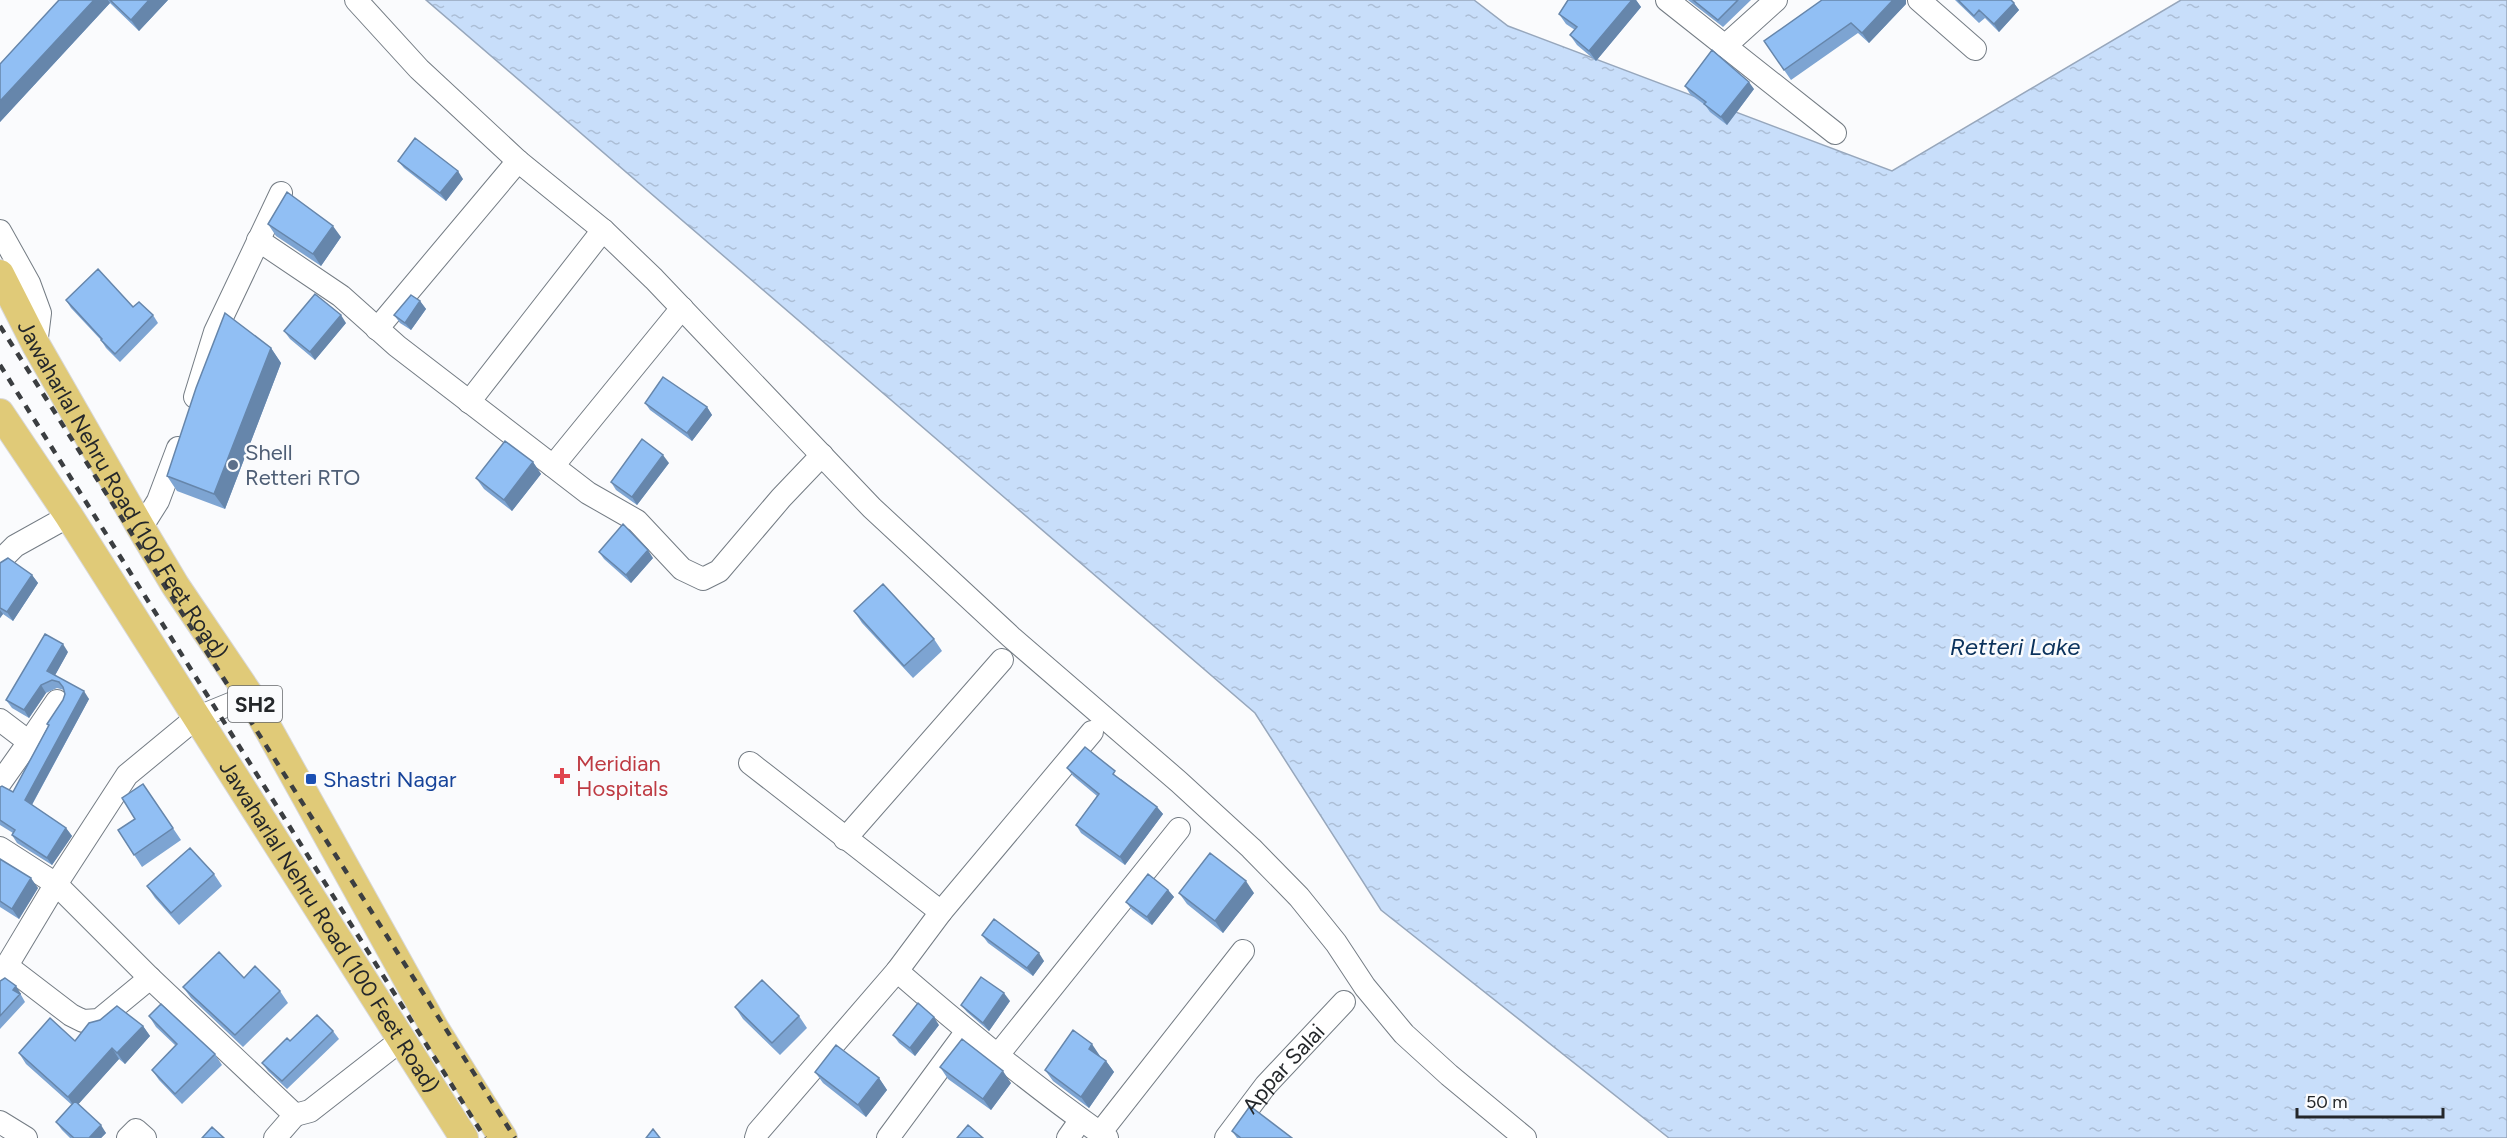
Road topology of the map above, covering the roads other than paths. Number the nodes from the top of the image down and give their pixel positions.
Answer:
1 (356, 0) edge
2 (1666, 0) edge
3 (1776, 0) edge
4 (1919, 0) edge
5 (1725, 46) junction
6 (1975, 50) dead end
7 (1835, 133) dead end
8 (518, 161) junction
9 (280, 193) dead end
10 (603, 230) junction
11 (0, 231) edge
12 (258, 240) junction
13 (4, 285) edge
14 (682, 308) junction
15 (377, 329) junction
16 (36, 345) junction
17 (469, 402) junction
18 (0, 413) edge
19 (822, 455) junction
20 (553, 466) junction
21 (69, 516) junction
22 (141, 528) junction
23 (0, 561) edge
24 (1002, 660) dead end
25 (250, 696) junction
26 (57, 701) dead end
27 (196, 718) junction
28 (0, 720) edge
29 (1092, 732) dead end
30 (29, 742) junction
31 (750, 763) dead end
32 (0, 783) edge
33 (1179, 829) dead end
34 (845, 839) junction
35 (0, 848) edge
36 (56, 885) junction
37 (941, 912) junction
38 (1243, 951) dead end
39 (897, 970) junction
40 (2, 973) edge
41 (150, 978) junction
42 (1344, 1002) dead end
43 (967, 1031) junction
44 (401, 1040) junction
45 (997, 1056) junction
46 (295, 1115) junction
47 (0, 1122) edge
48 (1074, 1130) edge
49 (1103, 1136) edge
50 (26, 1138) edge
51 (128, 1138) edge
52 (145, 1138) edge
53 (275, 1138) edge
54 (464, 1138) edge
55 (504, 1138) edge
56 (756, 1138) edge
57 (888, 1138) edge
58 (1226, 1138) edge
59 (1525, 1138) edge

1 - 8 street
2 - 5 street
3 - 5 street
4 - 6 street
5 - 7 street
8 - 10 street
8 - 15 street
9 - 12 street
10 - 14 street
10 - 17 street
11 - 16 street
12 - 15 street
12 - 22 street
13 - 16 main road, Jawaharlal Nehru Road (100 Feet Road) / SH2
14 - 19 street
14 - 20 street
15 - 17 street
16 - 22 main road, Jawaharlal Nehru Road (100 Feet Road) / SH2
17 - 20 street
18 - 21 main road, Jawaharlal Nehru Road (100 Feet Road) / SH2
19 - 20 street
19 - 59 street
21 - 23 street
21 - 27 main road, Jawaharlal Nehru Road (100 Feet Road) / SH2
22 - 25 main road, Jawaharlal Nehru Road (100 Feet Road) / SH2
24 - 34 street
25 - 27 street
25 - 55 main road, Jawaharlal Nehru Road (100 Feet Road) / SH2
26 - 30 street
27 - 36 street
27 - 44 main road, Jawaharlal Nehru Road (100 Feet Road) / SH2
28 - 30 street
29 - 37 street
30 - 32 street
31 - 34 street
33 - 45 street
34 - 37 street
35 - 36 street
36 - 40 street
36 - 41 street
37 - 39 street
38 - 49 street
39 - 43 street
39 - 56 street
40 - 41 street
41 - 46 street
42 - 58 street, Appar Salai
43 - 45 street
43 - 57 street
44 - 46 street
44 - 54 main road, Jawaharlal Nehru Road (100 Feet Road) / SH2
45 - 48 street
46 - 53 street
47 - 50 street
48 - 49 street
51 - 52 street

